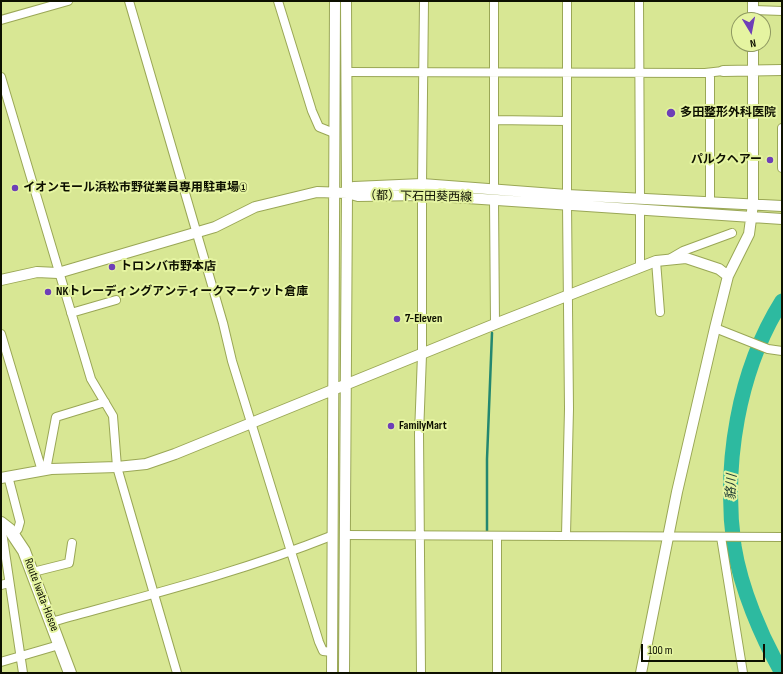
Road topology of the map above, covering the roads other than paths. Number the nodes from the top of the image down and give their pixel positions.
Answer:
1 (68, 1) edge
2 (129, 1) edge
3 (278, 1) edge
4 (335, 1) edge
5 (346, 1) edge
6 (424, 1) edge
7 (494, 1) edge
8 (567, 1) edge
9 (638, 1) edge
10 (753, 10) edge
11 (782, 11) edge
12 (1, 20) edge
13 (753, 52) edge
14 (753, 70) junction
15 (782, 70) edge
16 (723, 71) joint
17 (346, 72) junction
18 (423, 73) junction
19 (568, 73) junction
20 (710, 73) junction
21 (495, 74) junction
22 (640, 74) junction
23 (1, 77) edge
24 (494, 120) junction
25 (568, 121) junction
26 (782, 128) edge
27 (334, 133) junction
28 (782, 168) edge
29 (422, 184) junction
30 (494, 188) junction
31 (334, 193) junction
32 (348, 193) junction
33 (422, 195) junction
34 (640, 198) junction
35 (494, 200) junction
36 (567, 200) junction
37 (710, 201) junction
38 (753, 204) junction
39 (782, 206) edge
40 (640, 210) junction
41 (753, 217) junction
42 (782, 219) edge
43 (196, 233) junction
44 (732, 233) dead end
45 (671, 258) junction
46 (656, 261) junction
47 (640, 267) junction
48 (58, 273) junction
49 (728, 276) junction
50 (1, 280) edge
51 (567, 296) junction
52 (116, 300) dead end
53 (660, 312) dead end
54 (71, 313) junction
55 (495, 324) junction
56 (715, 328) junction
57 (1, 334) edge
58 (782, 351) edge
59 (422, 354) junction
60 (346, 386) junction
61 (334, 391) junction
62 (105, 402) junction
63 (252, 424) junction
64 (116, 467) junction
65 (44, 470) junction
66 (4, 477) edge
67 (1, 524) edge
68 (13, 535) junction
69 (344, 535) junction
70 (566, 535) junction
71 (331, 536) junction
72 (421, 536) junction
73 (497, 536) junction
74 (669, 536) junction
75 (723, 537) junction
76 (782, 537) edge
77 (72, 543) dead end
78 (290, 552) junction
79 (33, 572) junction
80 (9, 583) junction
81 (1, 585) edge
82 (154, 594) junction
83 (51, 622) junction
84 (59, 645) junction
85 (332, 652) junction
86 (20, 657) junction
87 (1, 662) edge
88 (23, 673) edge
89 (70, 673) edge
90 (177, 673) edge
91 (332, 673) edge
92 (344, 673) edge
93 (421, 673) edge
94 (497, 673) edge
95 (641, 673) edge
96 (743, 673) edge

1 - 12 street
2 - 43 street
3 - 27 street
4 - 27 street
5 - 17 street
6 - 18 street
7 - 21 street
8 - 19 street
9 - 22 street
10 - 11 street
13 - 14 street
14 - 15 street
14 - 16 street
14 - 38 street
16 - 20 street
17 - 18 street
17 - 32 street
18 - 21 street
18 - 29 street
19 - 21 street
19 - 22 street
19 - 25 street
20 - 22 street
20 - 37 street
21 - 24 street
22 - 34 street
23 - 48 street
24 - 25 street
24 - 30 street
25 - 36 street
26 - 28 street
27 - 31 street
29 - 30 street, （都）下石田葵西線
29 - 32 street, （都）下石田葵西線
30 - 36 street, （都）下石田葵西線
31 - 32 street
31 - 43 street
31 - 61 street
32 - 33 street, （都）下石田葵西線
32 - 60 street
33 - 35 street, （都）下石田葵西線
33 - 59 street
34 - 36 street, （都）下石田葵西線
34 - 37 street, （都）下石田葵西線
35 - 36 street, （都）下石田葵西線
35 - 55 street
36 - 40 street, （都）下石田葵西線
36 - 51 street
37 - 38 street, （都）下石田葵西線
38 - 39 street, （都）下石田葵西線
38 - 41 street
40 - 41 street, （都）下石田葵西線
40 - 47 street
41 - 42 street, （都）下石田葵西線
41 - 49 street
43 - 48 street
43 - 63 street
44 - 45 street
45 - 46 street
45 - 49 street
46 - 47 street
46 - 53 street
47 - 51 street
48 - 50 street
48 - 54 street
49 - 56 street
51 - 55 street
51 - 70 street
52 - 54 street
54 - 62 street
55 - 59 street
56 - 58 street
56 - 74 street
57 - 65 street
59 - 60 street
59 - 72 street
60 - 61 street
60 - 69 street
61 - 63 street
61 - 71 street
62 - 64 street
62 - 65 street
63 - 64 street
63 - 78 street
64 - 65 street
64 - 82 street
65 - 66 street
66 - 68 street
67 - 68 main road, Route Iwata-Hosoe
67 - 80 street
68 - 79 main road, Route Iwata-Hosoe
69 - 72 street
69 - 92 street
70 - 73 street
70 - 74 street
71 - 78 street
71 - 85 street
72 - 73 street
72 - 93 street
73 - 94 street
74 - 75 street
74 - 95 street
75 - 76 street
75 - 96 street
77 - 79 street
78 - 82 street
78 - 85 street
79 - 83 main road, Route Iwata-Hosoe
80 - 81 street
80 - 86 street
82 - 83 street
82 - 90 street
83 - 84 main road, Route Iwata-Hosoe
84 - 86 street
84 - 89 main road, Route Iwata-Hosoe
85 - 91 street
86 - 87 street
86 - 88 street

